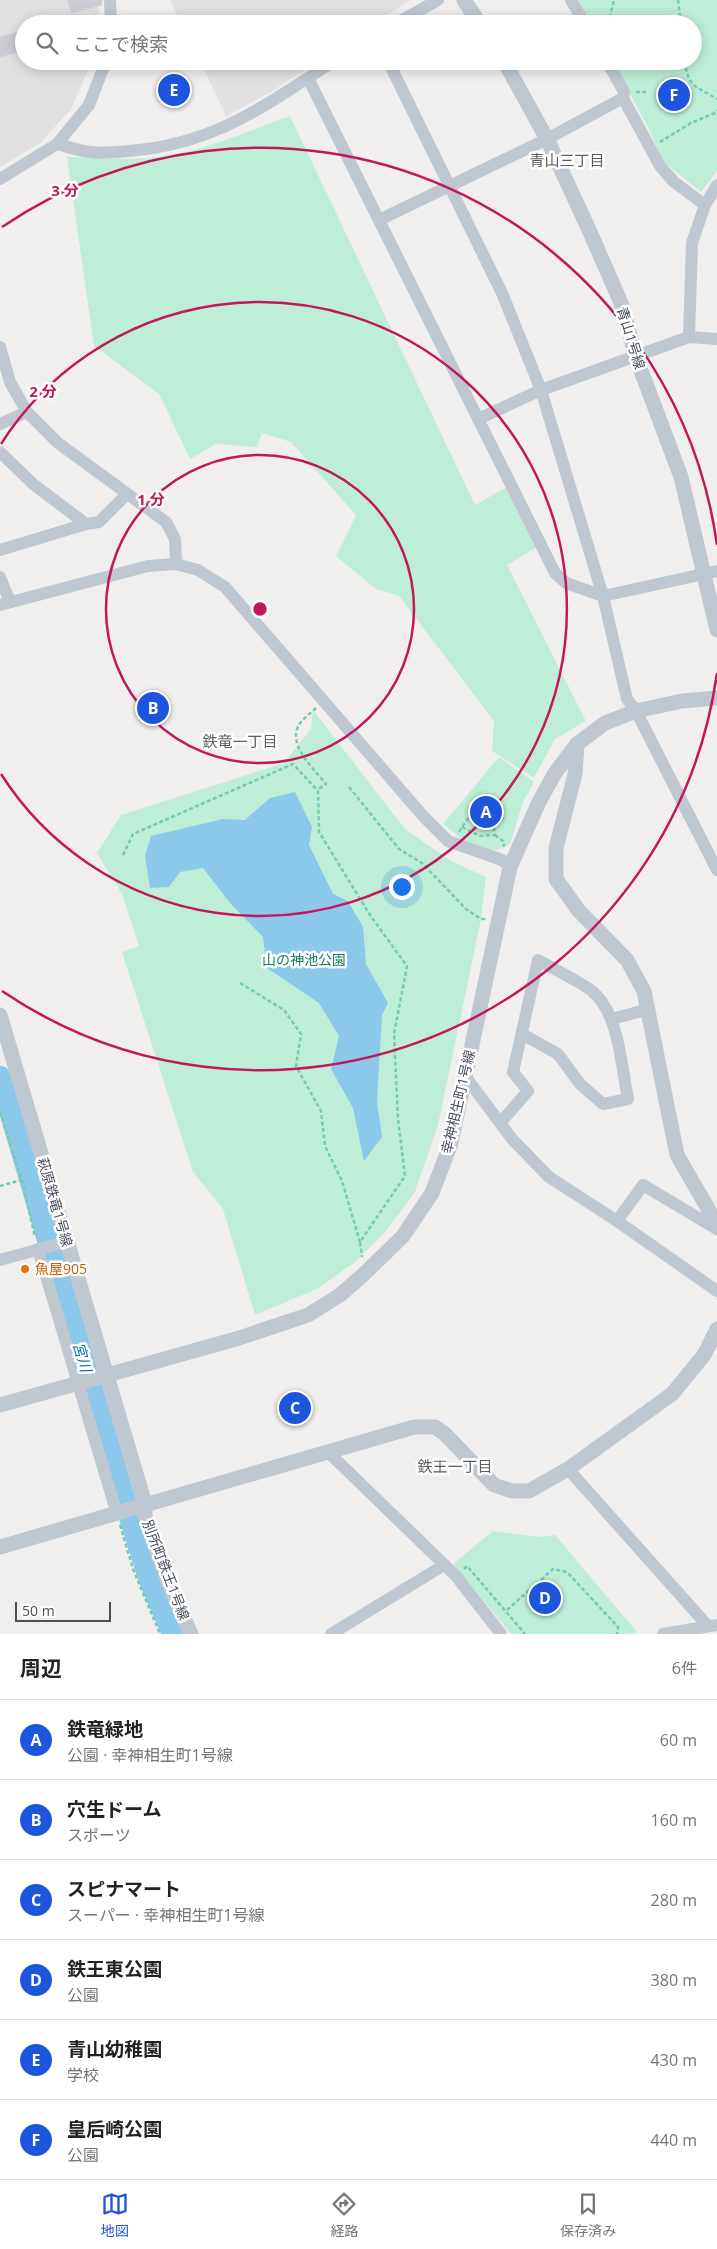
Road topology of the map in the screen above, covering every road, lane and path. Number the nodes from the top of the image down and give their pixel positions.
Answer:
1 (110, 0) edge
2 (438, 0) edge
3 (464, 0) edge
4 (571, 0) edge
5 (614, 0) edge
6 (678, 0) edge
7 (111, 15) edge
8 (410, 15) edge
9 (474, 15) edge
10 (580, 15) edge
11 (610, 15) edge
12 (680, 15) edge
13 (103, 70) edge
14 (320, 70) edge
15 (392, 70) edge
16 (509, 70) edge
17 (612, 70) edge
18 (686, 70) edge
19 (308, 78) junction
20 (623, 98) junction
21 (717, 98) edge
22 (717, 110) edge
23 (546, 139) junction
24 (58, 144) junction
25 (651, 147) junction
26 (0, 179) edge
27 (449, 185) junction
28 (717, 186) edge
29 (705, 205) junction
30 (379, 220) junction
31 (689, 337) junction
32 (717, 339) edge
33 (0, 347) edge
34 (636, 357) junction
35 (541, 390) junction
36 (27, 412) junction
37 (478, 419) junction
38 (0, 424) edge
39 (0, 452) edge
40 (127, 494) junction
41 (86, 524) junction
42 (0, 550) edge
43 (176, 564) junction
44 (711, 572) edge
45 (0, 577) edge
46 (603, 596) junction
47 (5, 603) edge
48 (717, 630) edge
49 (717, 698) edge
50 (323, 702) junction
51 (636, 711) junction
52 (577, 744) junction
53 (349, 787) dead end
54 (318, 791) junction
55 (476, 806) dead end
56 (504, 816) dead end
57 (462, 827) junction
58 (452, 842) junction
59 (123, 855) dead end
60 (510, 867) junction
61 (717, 870) edge
62 (498, 919) junction
63 (240, 983) dead end
64 (649, 1009) junction
65 (0, 1015) edge
66 (612, 1019) junction
67 (522, 1034) junction
68 (465, 1076) junction
69 (0, 1112) edge
70 (501, 1122) junction
71 (22, 1180) junction
72 (0, 1186) edge
73 (616, 1221) junction
74 (717, 1224) edge
75 (717, 1230) edge
76 (360, 1242) junction
77 (63, 1243) junction
78 (41, 1248) junction
79 (0, 1260) edge
80 (363, 1276) junction
81 (717, 1291) edge
82 (717, 1329) edge
83 (107, 1375) junction
84 (79, 1383) junction
85 (0, 1405) edge
86 (328, 1452) junction
87 (568, 1469) junction
88 (145, 1504) junction
89 (117, 1514) junction
90 (0, 1547) edge
91 (444, 1565) junction
92 (456, 1576) junction
93 (507, 1610) junction
94 (712, 1625) edge
95 (160, 1634) edge
96 (191, 1634) edge
97 (331, 1634) edge
98 (501, 1634) edge
99 (526, 1634) edge
100 (617, 1634) edge
101 (663, 1634) edge

1 - 7 street
2 - 8 street
3 - 9 street
4 - 10 street
5 - 11 path
6 - 12 path
13 - 24 street
14 - 19 street
15 - 27 street
16 - 23 street, 青山1号線
17 - 20 street
18 - 21 path
19 - 24 street
19 - 30 street
20 - 23 street
20 - 25 street
22 - 25 path
23 - 27 street
23 - 34 street, 青山1号線
24 - 26 street
25 - 29 street
27 - 30 street
27 - 35 street
28 - 29 street
29 - 31 street
30 - 37 street
31 - 32 street
31 - 34 street
33 - 36 street
34 - 35 street
34 - 44 street, 青山1号線
35 - 37 street
35 - 46 street
36 - 38 street
36 - 40 street
37 - 46 street
39 - 41 street
40 - 41 street
40 - 43 street
41 - 42 street
43 - 47 street
43 - 50 street
44 - 46 street
44 - 48 street, 青山1号線
45 - 47 street
46 - 51 street
49 - 51 street, 幸神相生町1号線
50 - 54 path
50 - 58 street
51 - 52 street, 幸神相生町1号線
51 - 61 street
52 - 60 street, 幸神相生町1号線
52 - 64 street
53 - 62 path
54 - 59 path
54 - 76 path
55 - 57 path
56 - 57 path
57 - 58 path
58 - 60 street
60 - 62 street, 幸神相生町1号線
62 - 68 street, 幸神相生町1号線
63 - 76 path
64 - 66 street
64 - 74 street
65 - 77 street, 萩原鉄竜1号線
66 - 67 street
66 - 67 street
67 - 70 street
68 - 70 street
68 - 80 street, 幸神相生町1号線
69 - 71 path
70 - 73 street
71 - 72 path
71 - 78 path
73 - 75 street
73 - 81 street
76 - 80 path
77 - 78 street
77 - 83 street, 萩原鉄竜1号線
78 - 79 street
78 - 84 street
80 - 83 street, 幸神相生町1号線
82 - 87 street
83 - 84 street, 幸神相生町1号線
83 - 88 street, 萩原鉄竜1号線
84 - 85 street, 幸神相生町1号線
84 - 89 street
86 - 87 street
86 - 88 street
86 - 91 street
87 - 94 street
88 - 89 street
88 - 96 street, 別所町鉄王1号線
89 - 90 street
89 - 95 path
91 - 92 street
91 - 97 street
92 - 93 path
92 - 98 street
93 - 99 path
93 - 100 path
94 - 101 street

